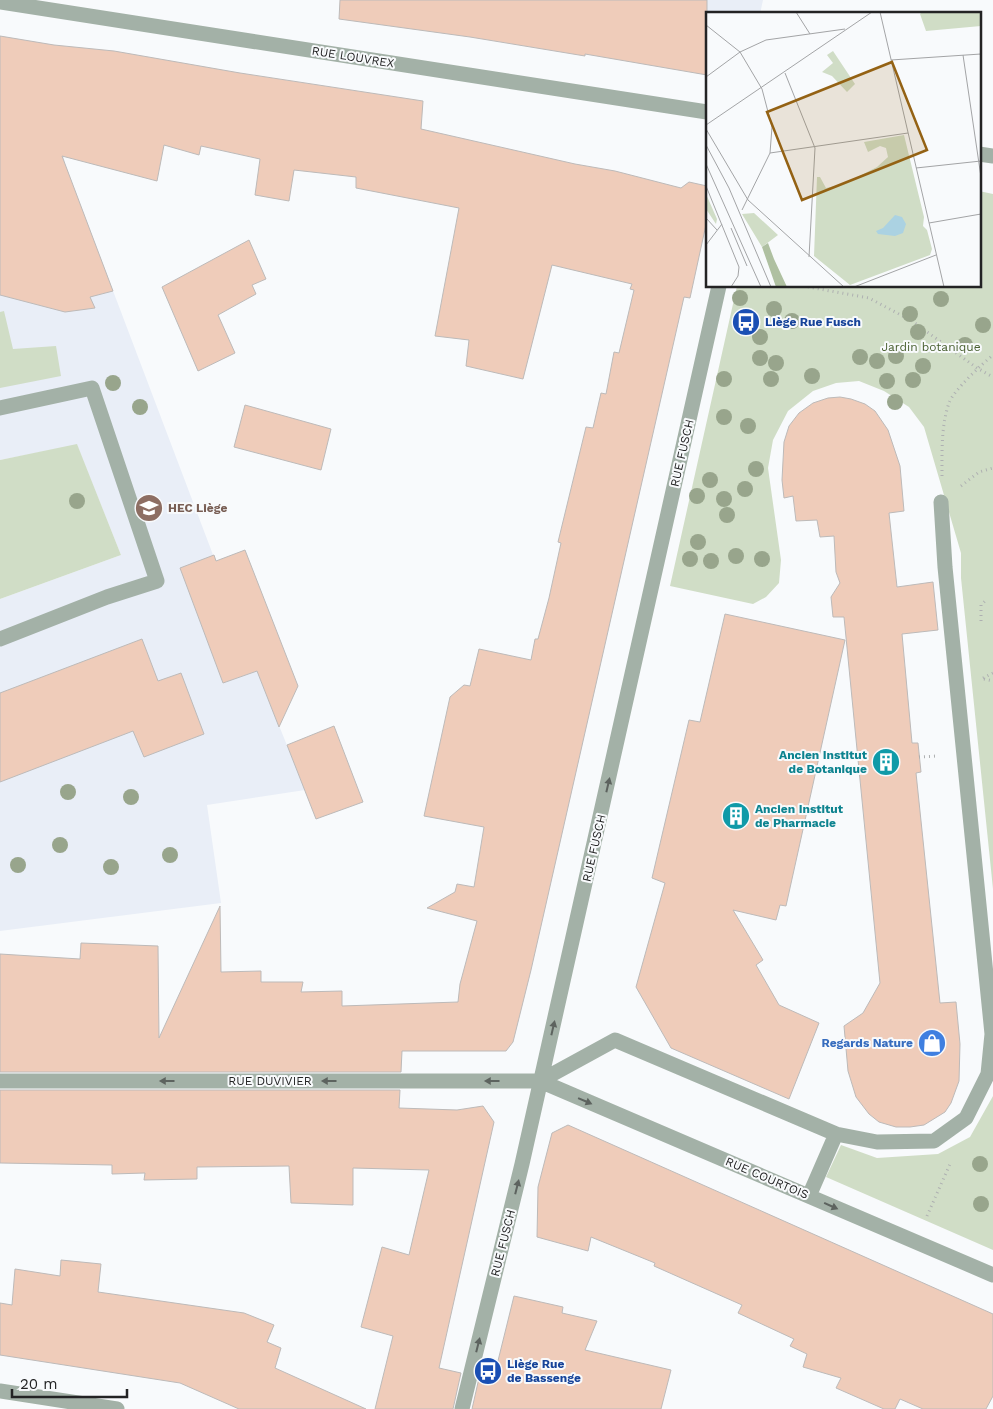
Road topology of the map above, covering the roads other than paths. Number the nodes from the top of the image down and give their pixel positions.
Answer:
1 (0, 2) edge
2 (706, 112) edge
3 (980, 154) edge
4 (993, 156) edge
5 (719, 288) edge
6 (0, 408) edge
7 (942, 502) road end
8 (0, 639) edge
9 (0, 1081) edge
10 (540, 1082) junction
11 (836, 1134) junction
12 (809, 1196) junction
13 (993, 1275) edge
14 (0, 1391) edge
15 (117, 1409) edge
16 (462, 1409) edge

1 - 2 street, RUE LOUVREX
3 - 4 street
10 -> 5 street, RUE FUSCH
6 - 8 street
7 - 11 street
10 -> 9 street, RUE DUVIVIER
10 - 11 street
10 -> 12 street, RUE COURTOIS
16 -> 10 street, RUE FUSCH
11 - 12 street
12 -> 13 street, RUE COURTOIS
14 - 15 street

